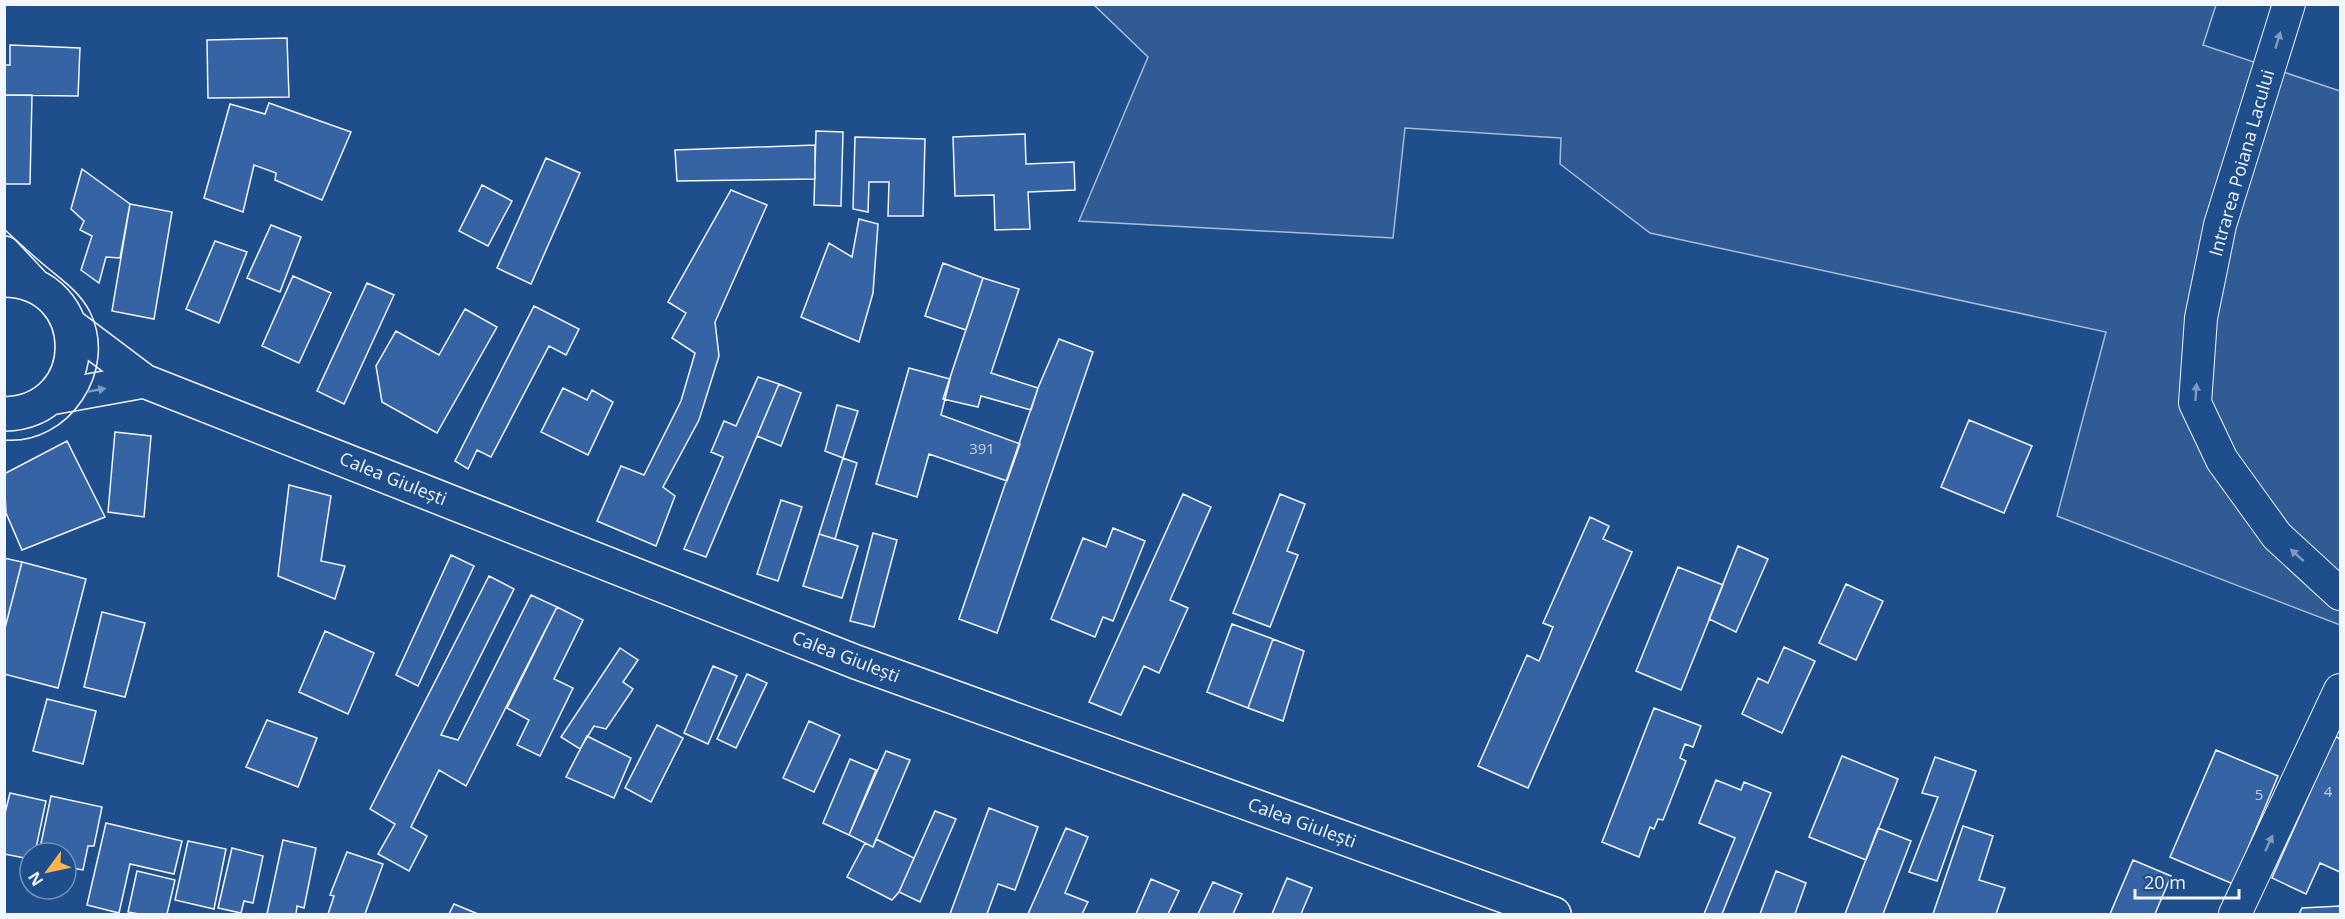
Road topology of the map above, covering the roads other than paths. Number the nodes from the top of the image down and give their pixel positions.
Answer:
1 (2289, 4) edge
2 (4, 253) edge
3 (19, 283) edge
4 (71, 326) junction
5 (144, 381) junction
6 (50, 398) junction
7 (5, 414) edge
8 (2340, 594) edge
9 (2340, 690) edge
10 (1554, 915) edge
11 (2235, 915) edge

8 -> 1 street, Intrarea Poiana Lacului
2 - 3 main road
3 - 4 main road
4 - 5 main road, Calea Giulești
4 - 6 main road
6 -> 5 main road
5 - 10 main road, Calea Giulești
6 - 7 main road
11 -> 9 street

